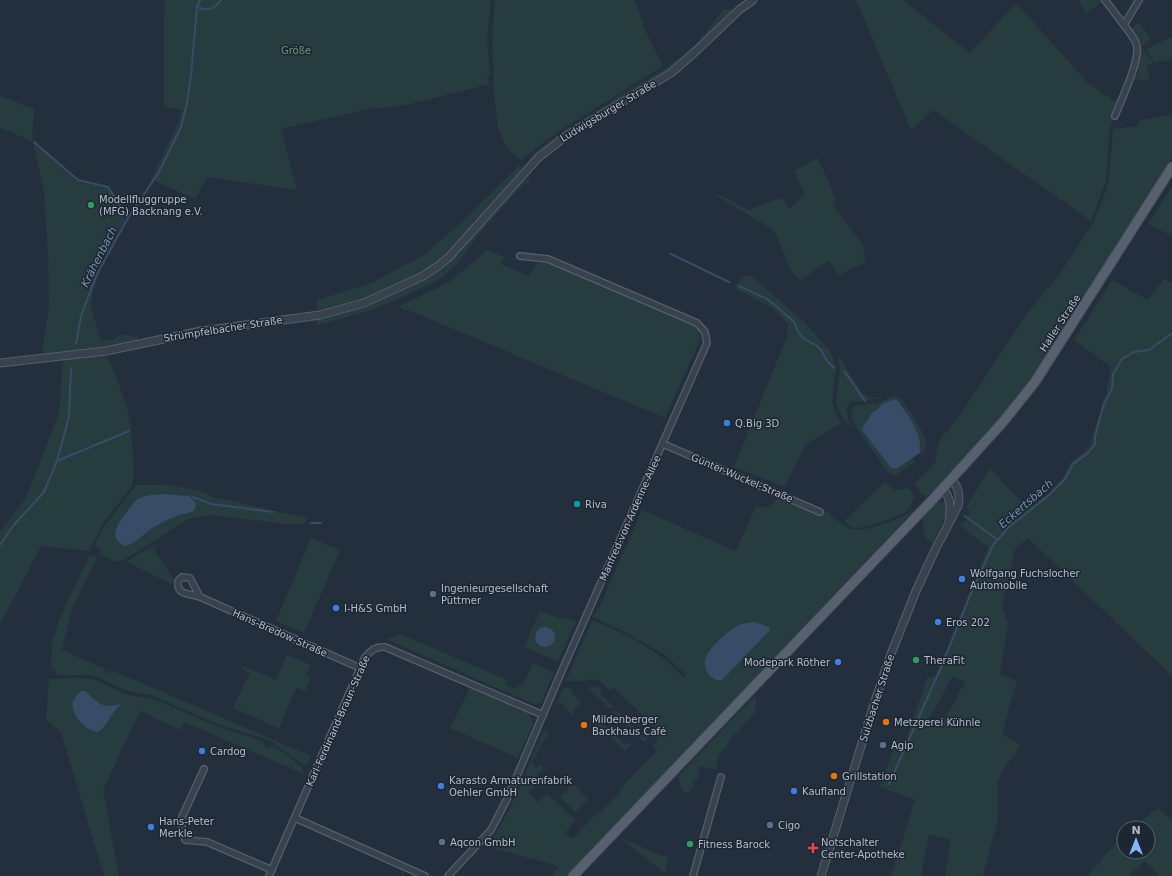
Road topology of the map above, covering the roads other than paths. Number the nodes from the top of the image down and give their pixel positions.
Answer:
1 (753, 0) edge
2 (1105, 0) edge
3 (1139, 0) edge
4 (1124, 25) junction
5 (1114, 116) dead end
6 (1172, 167) edge
7 (520, 256) dead end
8 (438, 266) joint
9 (0, 363) edge
10 (663, 444) junction
11 (951, 480) junction
12 (943, 488) junction
13 (820, 512) dead end
14 (948, 527) junction
15 (200, 597) dead end
16 (360, 668) junction
17 (543, 715) junction
18 (204, 769) dead end
19 (721, 777) dead end
20 (295, 818) junction
21 (271, 873) edge
22 (425, 876) edge
23 (448, 876) edge
24 (574, 876) edge
25 (693, 876) edge
26 (821, 876) edge

1 - 8 street, Ludwigsburger Straße
2 - 4 street
3 - 4 street
4 - 5 street
6 - 11 main road, Haller Straße
7 - 10 street, Manfred-von-Ardenne-Allee
8 - 9 street, Strümpfelbacher Straße
10 - 13 street, Günter-Wuckel-Straße
10 - 17 street, Manfred-von-Ardenne-Allee
11 - 12 main road, Haller Straße
11 - 14 street, Sulzbacher Straße
12 - 14 street
12 - 24 main road, Haller Straße
14 - 26 street, Sulzbacher Straße
15 - 16 street, Hans-Bredow-Straße
16 - 17 street, Karl-Ferdinand-Braun-Straße
16 - 20 street, Karl-Ferdinand-Braun-Straße
17 - 23 street, Manfred-von-Ardenne-Allee
18 - 21 street
19 - 25 street
20 - 21 street, Karl-Ferdinand-Braun-Straße
20 - 22 street

